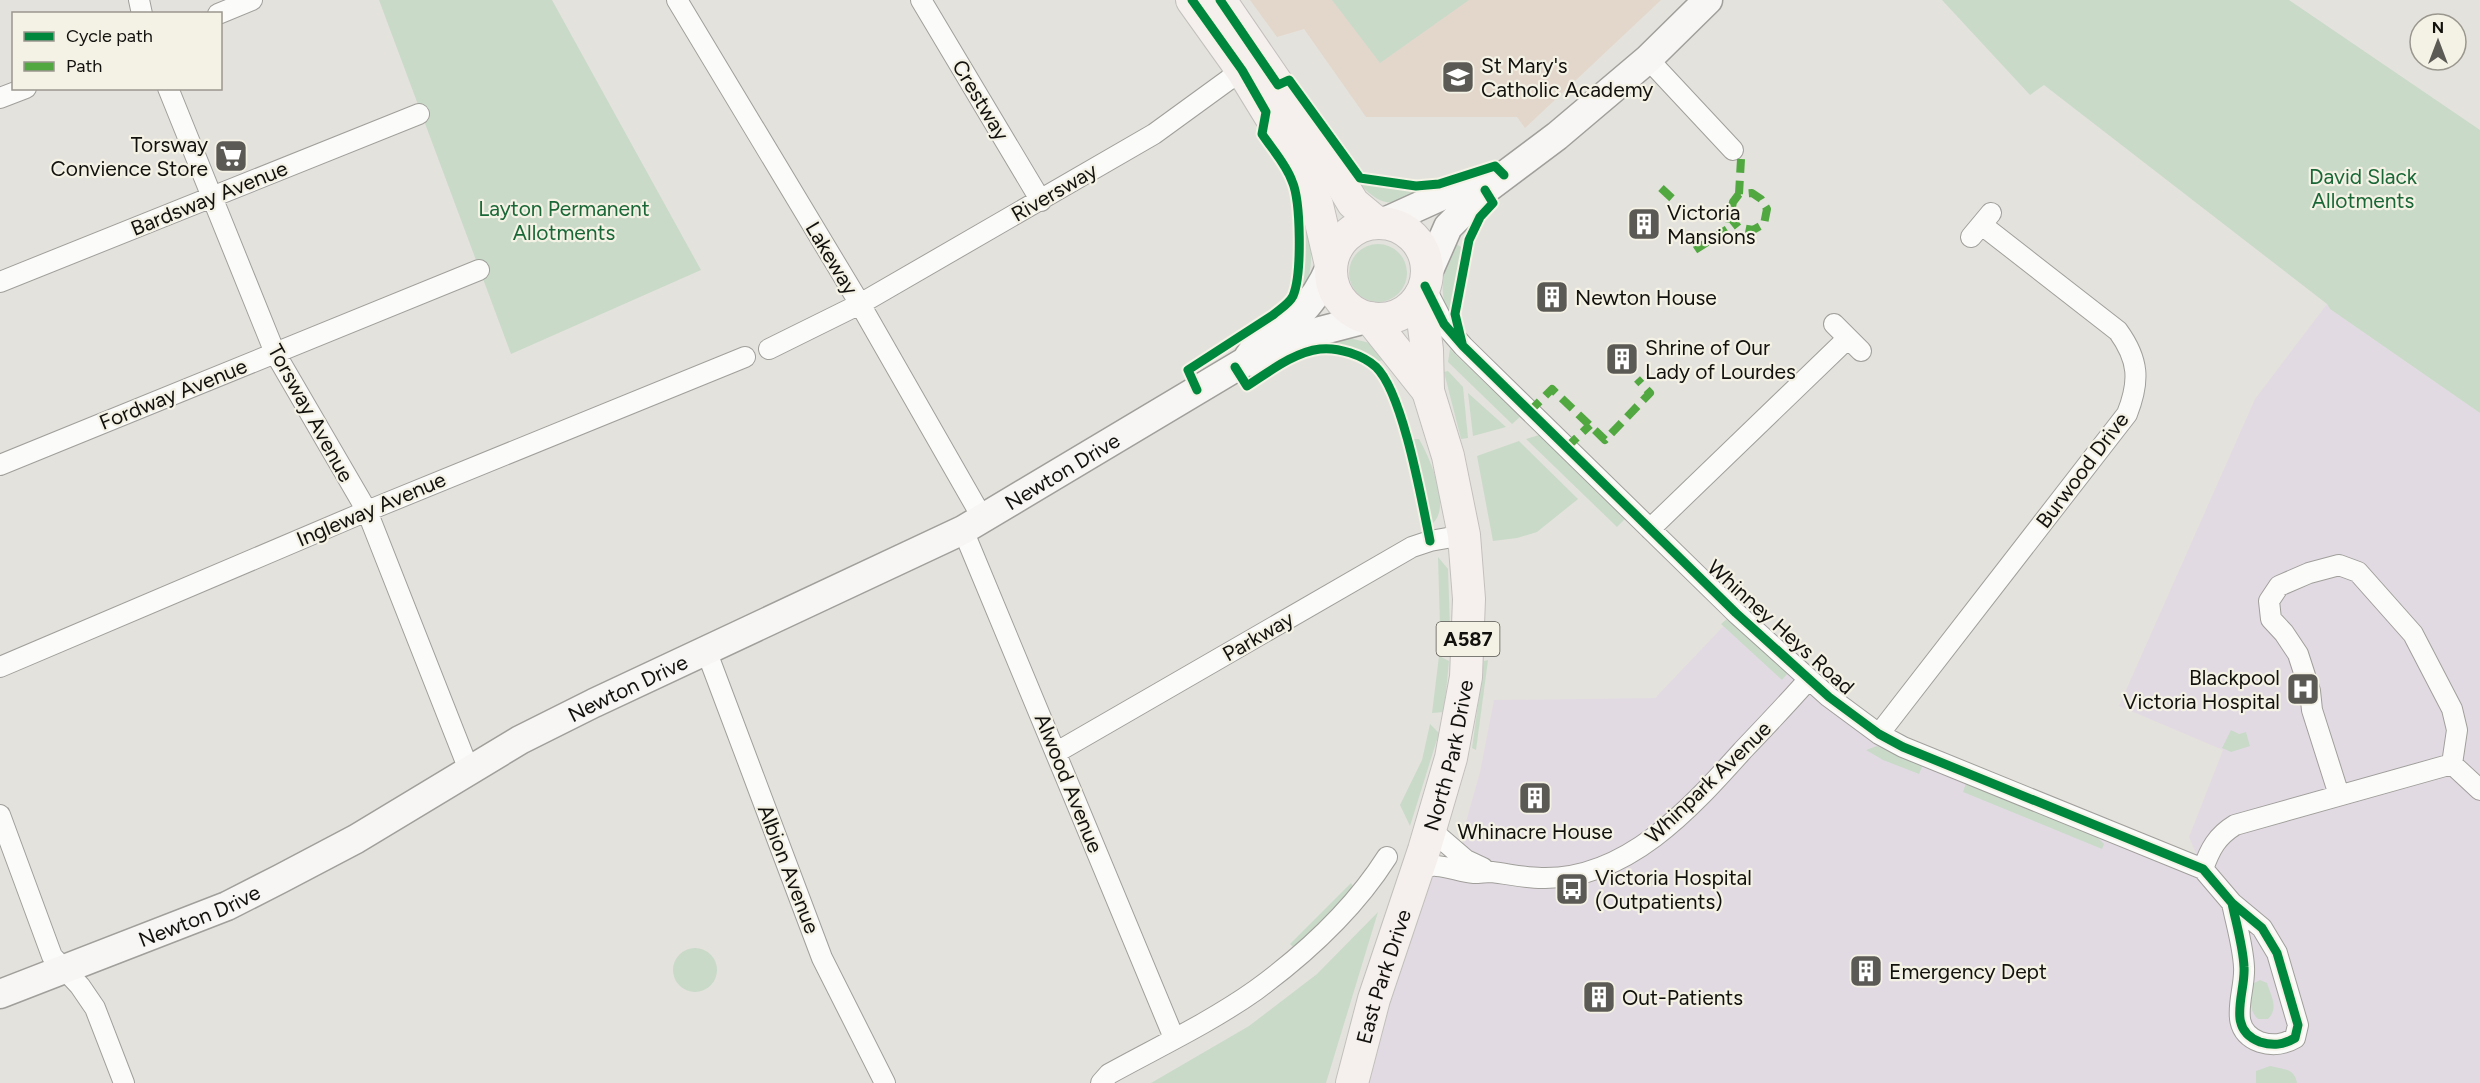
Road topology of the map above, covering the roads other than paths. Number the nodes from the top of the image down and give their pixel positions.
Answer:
1 (252, 0) edge
2 (677, 0) edge
3 (921, 0) edge
4 (1192, 0) edge
5 (1220, 0) edge
6 (1708, 0) edge
7 (222, 12) edge
8 (1648, 58) junction
9 (1242, 70) junction
10 (21, 90) edge
11 (169, 90) edge
12 (0, 99) edge
13 (419, 114) dead end
14 (1733, 150) dead end
15 (1500, 179) junction
16 (213, 197) junction
17 (1041, 201) junction
18 (1380, 223) junction
19 (1982, 225) dead end
20 (1331, 265) junction
21 (479, 270) dead end
22 (0, 282) edge
23 (1424, 286) junction
24 (860, 304) junction
25 (1370, 318) junction
26 (1848, 338) dead end
27 (769, 349) dead end
28 (275, 353) junction
29 (745, 357) dead end
30 (1246, 361) junction
31 (1428, 391) junction
32 (0, 465) edge
33 (367, 510) junction
34 (973, 525) junction
35 (1650, 529) junction
36 (1464, 535) junction
37 (706, 650) junction
38 (0, 667) edge
39 (1809, 680) junction
40 (1879, 734) junction
41 (1057, 752) junction
42 (2452, 764) junction
43 (469, 770) junction
44 (2480, 790) edge
45 (2339, 795) junction
46 (0, 815) edge
47 (1430, 830) junction
48 (1387, 857) dead end
49 (2203, 869) junction
50 (1417, 870) junction
51 (1491, 872) junction
52 (2232, 903) junction
53 (63, 970) junction
54 (0, 994) edge
55 (1174, 1038) junction
56 (124, 1083) edge
57 (885, 1083) edge
58 (1101, 1083) edge
59 (1352, 1083) edge

1 - 7 street
2 - 24 street, Lakeway
3 - 17 street, Crestway
4 - 9 main road
5 - 18 main road
6 - 8 main road
8 - 14 street
8 - 15 main road
9 - 17 street, Riversway
9 - 20 main road
10 - 12 street
11 - 16 street, Torsway Avenue
13 - 16 street, Bardsway Avenue
15 - 18 main road
15 - 23 main road
16 - 22 street, Bardsway Avenue
16 - 28 street, Torsway Avenue
17 - 24 street, Riversway
18 - 20 main road
18 - 23 main road
19 - 40 street, Burwood Drive
20 - 25 main road
20 - 30 main road, Newton Drive
21 - 28 street, Fordway Avenue
23 - 25 main road
23 - 31 main road, North Park Drive / A587
23 - 35 street, Whinney Heys Road
24 - 27 street
24 - 34 street, Lakeway
25 - 30 main road, Newton Drive
25 - 31 main road, North Park Drive / A587
26 - 35 street
28 - 32 street, Fordway Avenue
28 - 33 street, Torsway Avenue
29 - 33 street, Ingleway Avenue
30 - 34 main road, Newton Drive
31 - 36 main road, North Park Drive / A587
33 - 38 street, Ingleway Avenue
33 - 43 street, Torsway Avenue
34 - 37 main road, Newton Drive
34 - 41 street, Alwood Avenue
35 - 39 street, Whinney Heys Road
36 - 41 street, Parkway
36 - 47 main road, North Park Drive / A587
37 - 43 main road, Newton Drive
37 - 57 street, Albion Avenue
39 - 40 street, Whinney Heys Road
39 - 51 street, Whinpark Avenue
40 - 49 street, Whinney Heys Road
41 - 55 street, Alwood Avenue
42 - 44 street
42 - 45 street
42 - 45 street
43 - 53 main road, Newton Drive
45 - 49 street
46 - 53 street
47 - 50 main road, North Park Drive / A587
47 - 51 street, Whinpark Avenue
48 - 55 street
49 - 52 street
50 - 51 street, Whinpark Avenue
50 - 59 main road, East Park Drive / A587
52 - 52 street
53 - 54 main road, Newton Drive
53 - 56 street
55 - 58 street

